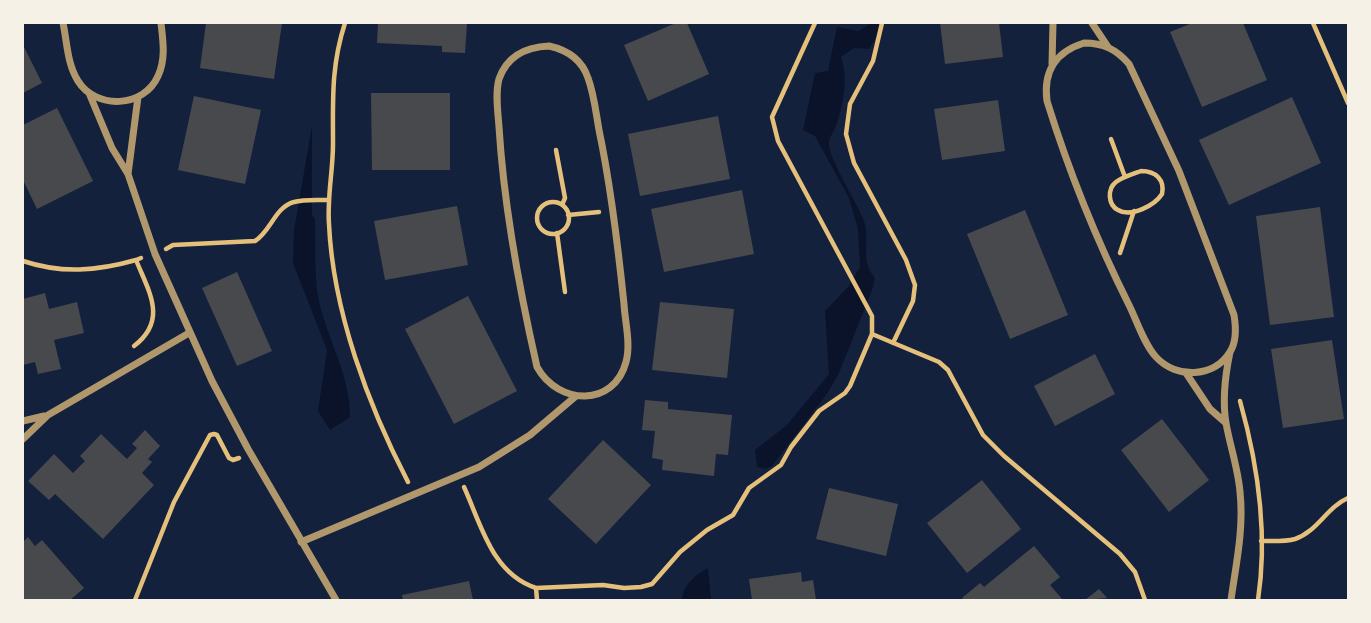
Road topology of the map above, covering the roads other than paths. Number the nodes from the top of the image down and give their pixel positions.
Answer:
1 (63, 23) edge
2 (161, 23) edge
3 (1053, 23) edge
4 (1092, 23) edge
5 (1108, 47) junction
6 (1052, 64) junction
7 (89, 93) junction
8 (138, 97) junction
9 (128, 174) junction
10 (189, 332) junction
11 (1230, 352) junction
12 (1186, 373) junction
13 (576, 396) junction
14 (48, 415) junction
15 (23, 421) edge
16 (1226, 424) junction
17 (23, 439) edge
18 (301, 542) junction
19 (334, 599) edge
20 (1231, 600) edge

1 - 7 street
2 - 8 street
3 - 6 street
4 - 5 street
5 - 6 street
5 - 11 street
6 - 12 street
7 - 8 street
7 - 9 street
8 - 9 street
9 - 10 street
10 - 14 street
10 - 18 street
11 - 12 street
11 - 16 street
12 - 16 street
13 - 13 street
13 - 18 street
14 - 15 street
14 - 17 street
16 - 20 street
18 - 19 street

